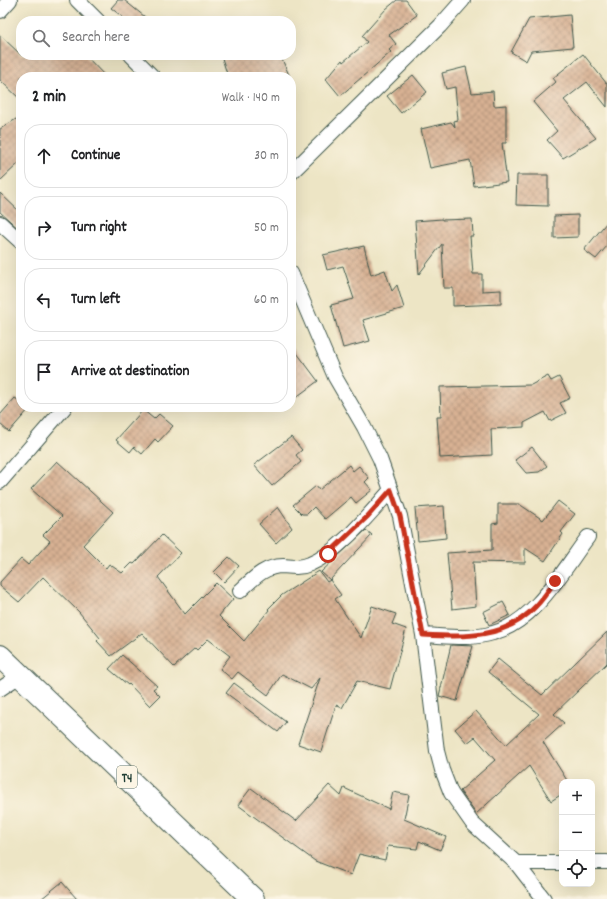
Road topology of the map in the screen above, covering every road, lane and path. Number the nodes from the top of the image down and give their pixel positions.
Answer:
1 (10, 0) edge
2 (77, 0) edge
3 (464, 0) edge
4 (0, 11) edge
5 (93, 16) edge
6 (136, 60) edge
7 (148, 72) edge
8 (296, 168) edge
9 (0, 223) edge
10 (16, 237) edge
11 (296, 285) edge
12 (61, 412) edge
13 (0, 482) edge
14 (391, 490) junction
15 (588, 537) dead end
16 (240, 591) dead end
17 (423, 635) junction
18 (0, 656) edge
19 (21, 675) junction
20 (0, 689) edge
21 (595, 862) edge
22 (607, 862) edge
23 (559, 863) edge
24 (516, 864) junction
25 (253, 899) edge
26 (544, 899) edge

1 - 4 street
2 - 5 street
3 - 8 street
6 - 7 street
9 - 10 street
11 - 14 street
12 - 13 street
14 - 16 street
14 - 17 street
15 - 17 street
17 - 24 street
18 - 19 highway, T4
19 - 20 street
19 - 25 highway, T4
21 - 22 street
23 - 24 street
24 - 26 street

